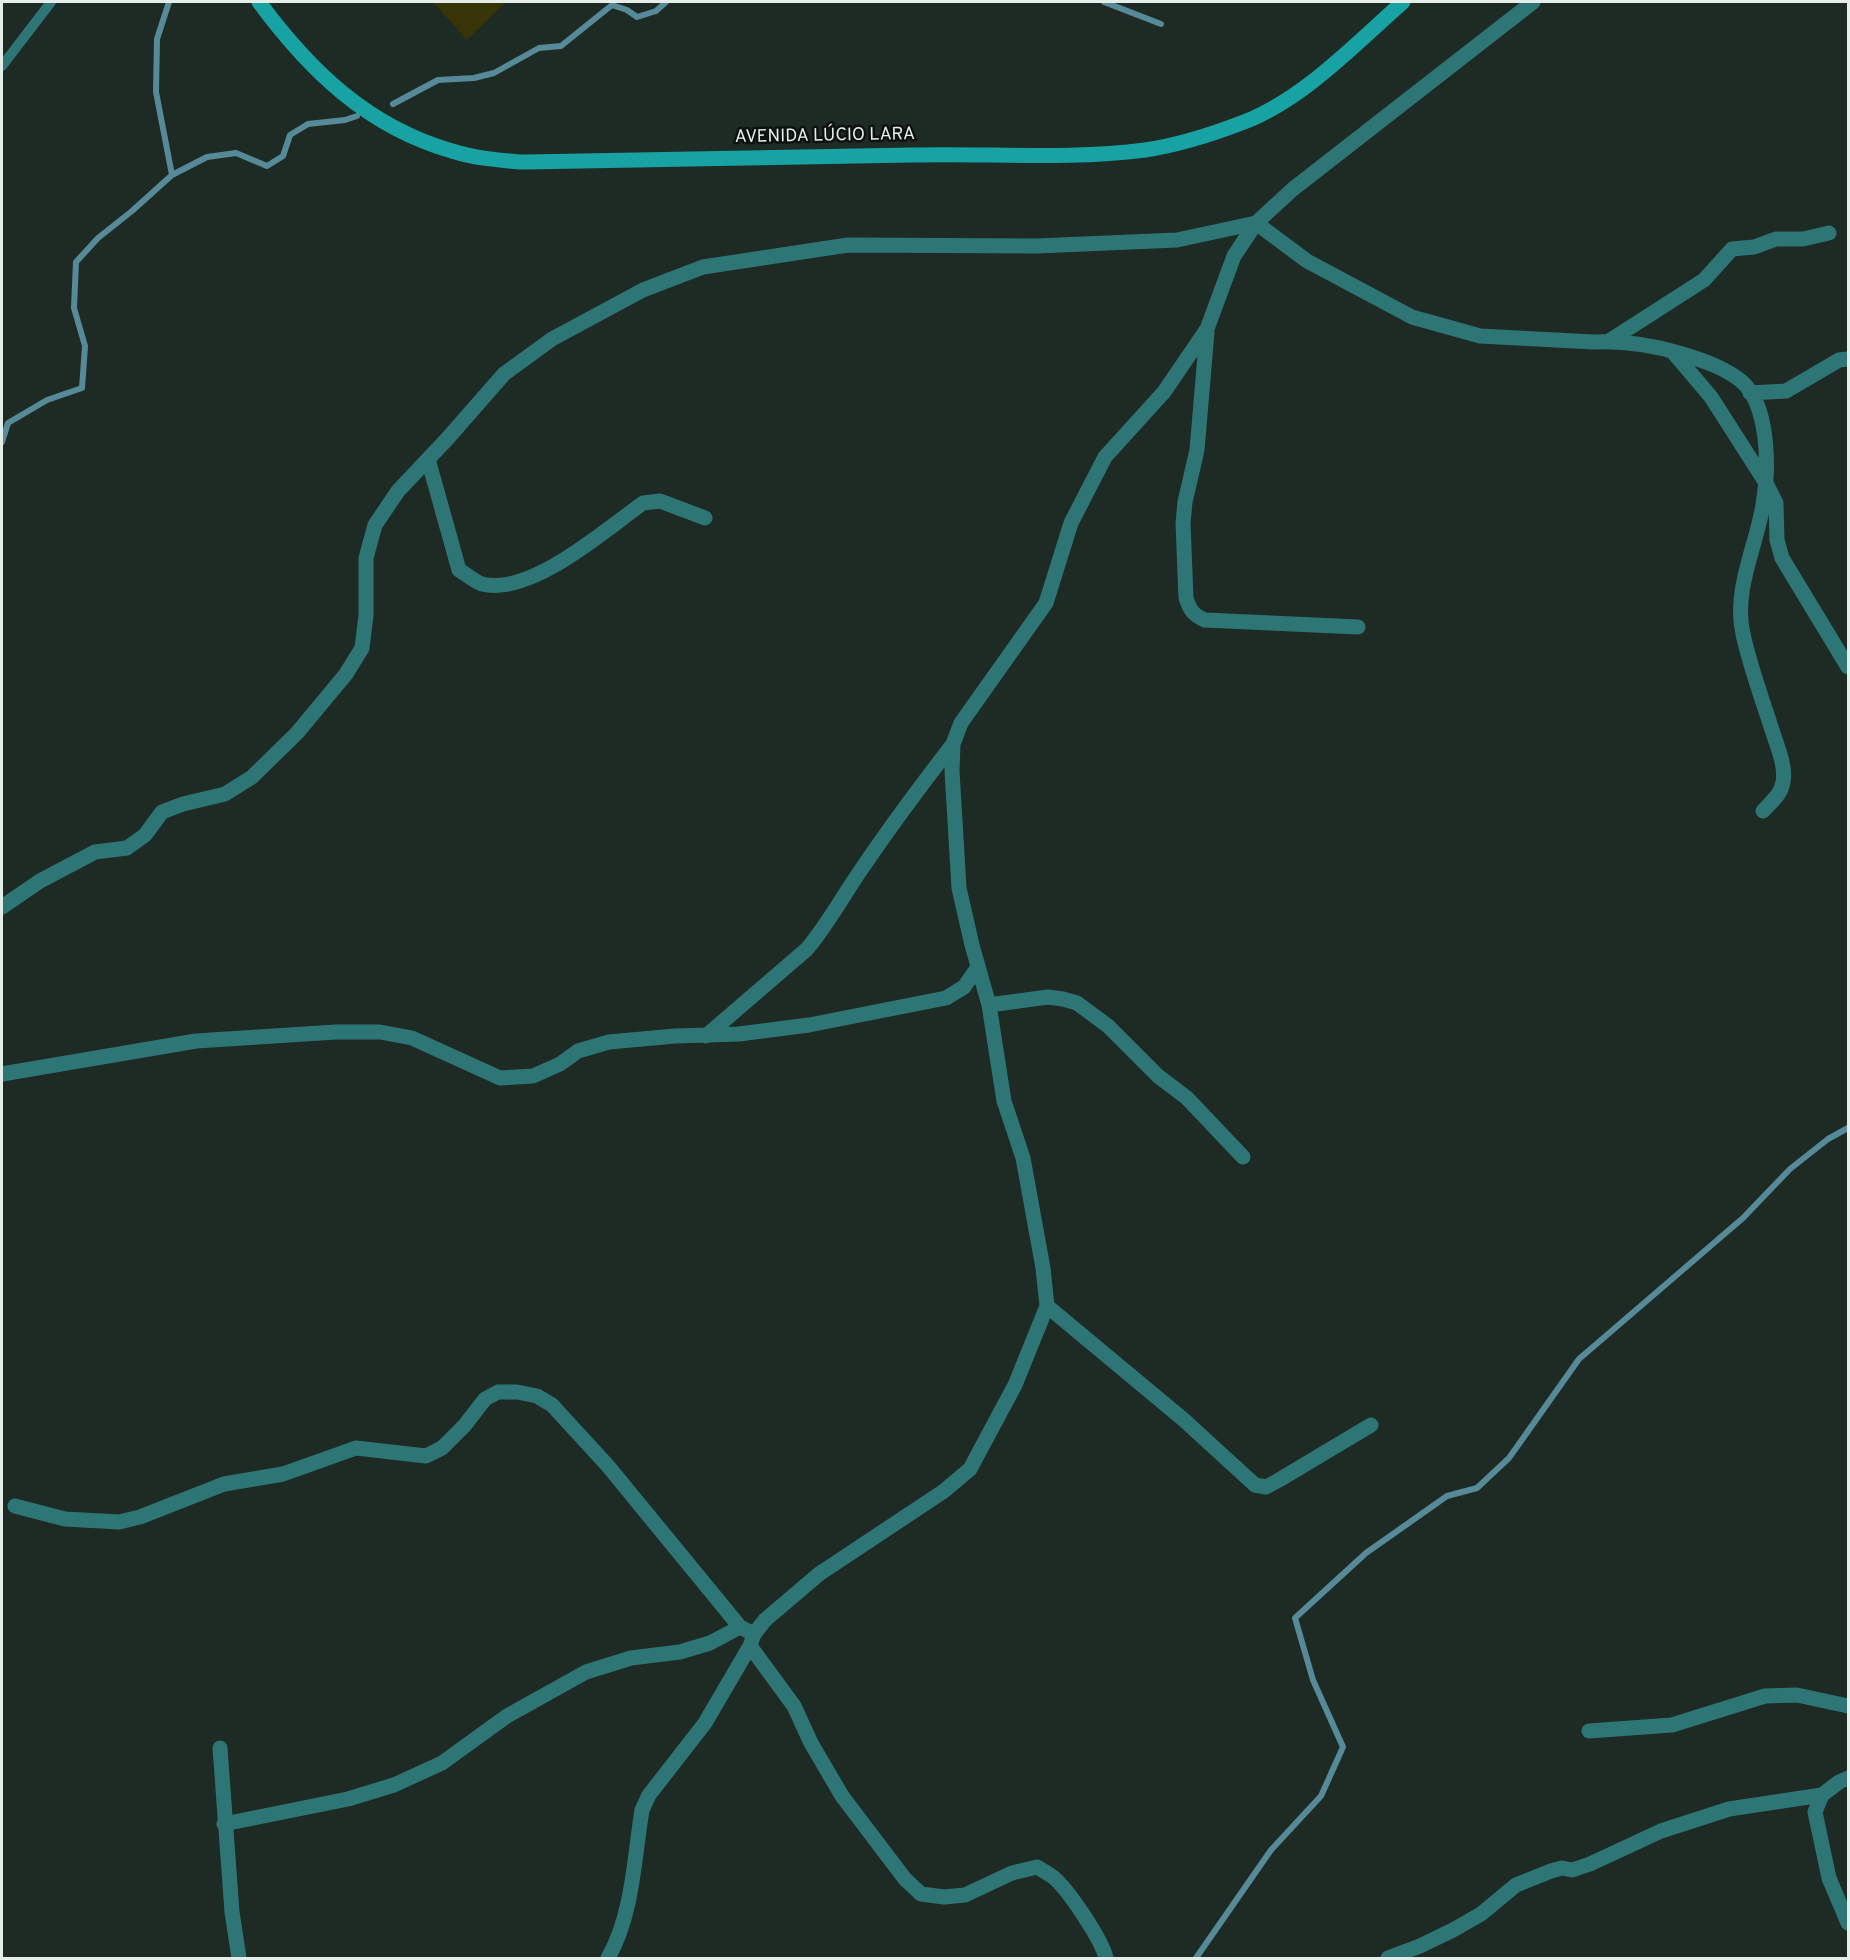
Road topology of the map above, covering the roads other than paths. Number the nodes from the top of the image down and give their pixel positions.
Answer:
1 (51, 2) edge
2 (260, 2) edge
3 (1403, 2) edge
4 (1533, 2) edge
5 (2, 66) edge
6 (1256, 223) junction
7 (1829, 233) dead end
8 (1207, 329) junction
9 (1610, 341) junction
10 (1672, 351) junction
11 (1848, 358) edge
12 (1750, 393) junction
13 (428, 459) junction
14 (1766, 483) junction
15 (705, 518) dead end
16 (1358, 627) dead end
17 (1848, 667) edge
18 (953, 744) junction
19 (1763, 811) dead end
20 (2, 907) edge
21 (978, 967) junction
22 (989, 1005) junction
23 (706, 1036) junction
24 (2, 1074) edge
25 (1243, 1157) dead end
26 (1047, 1306) junction
27 (1371, 1425) dead end
28 (15, 1506) dead end
29 (748, 1635) junction
30 (1848, 1706) edge
31 (1589, 1731) dead end
32 (220, 1748) dead end
33 (1848, 1778) edge
34 (1822, 1795) junction
35 (224, 1824) junction
36 (1848, 1923) edge
37 (239, 1959) edge
38 (608, 1959) edge
39 (1106, 1959) edge
40 (1388, 1959) edge

1 - 5 lane
2 - 3 main road, AVENIDA LÚCIO LARA
4 - 6 street
6 - 8 street
6 - 9 street
6 - 13 street
7 - 9 street
8 - 16 street
8 - 18 street
9 - 10 street
10 - 12 street
10 - 14 street
11 - 12 street
12 - 14 street
13 - 15 street
13 - 20 street
14 - 17 street
14 - 19 street
18 - 21 street
18 - 23 street
21 - 22 street
21 - 23 street
22 - 25 street
22 - 26 street
23 - 24 street
26 - 27 street
26 - 29 street
28 - 29 street
29 - 35 street
29 - 38 street
29 - 39 street
30 - 31 street
32 - 35 street
33 - 34 street
34 - 36 street
34 - 40 street
35 - 37 street

